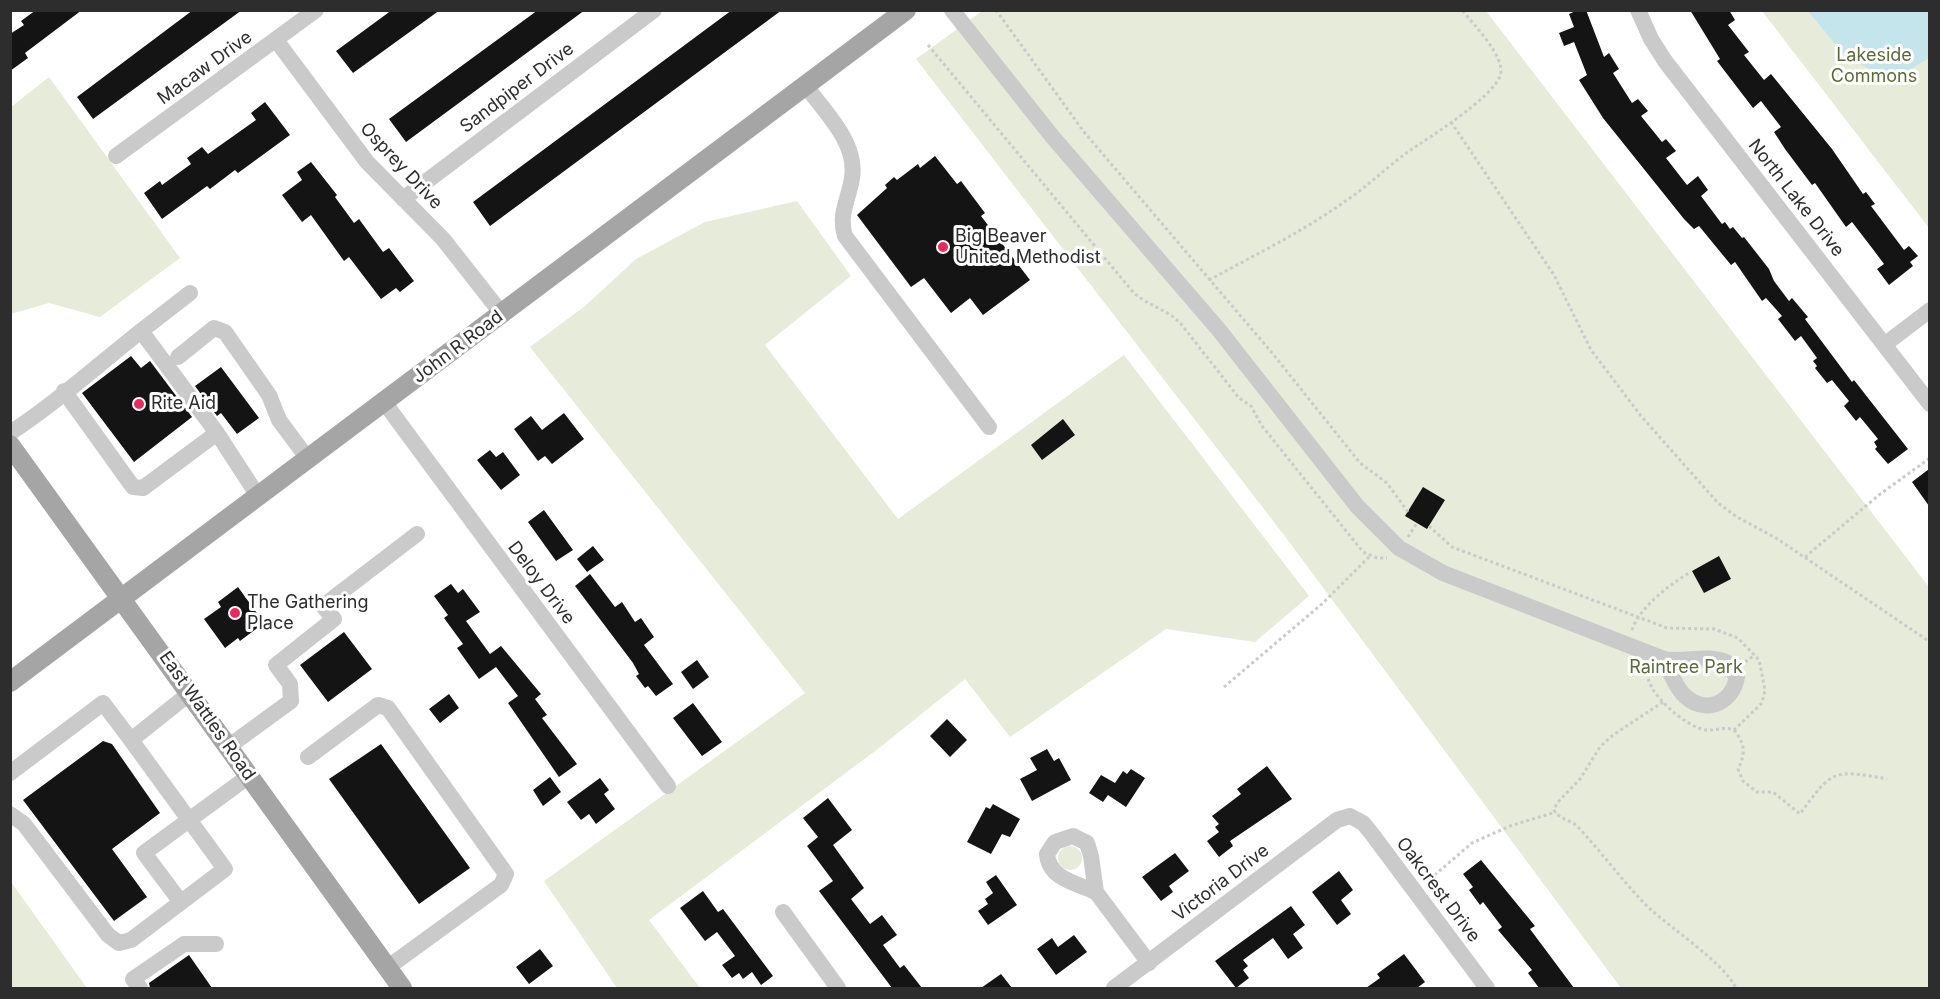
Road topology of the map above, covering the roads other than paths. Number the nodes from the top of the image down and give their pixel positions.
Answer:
1 (316, 10) edge
2 (654, 10) edge
3 (906, 10) edge
4 (952, 10) edge
5 (1638, 10) edge
6 (276, 40) junction
7 (805, 85) junction
8 (116, 156) dead end
9 (403, 199) junction
10 (190, 293) dead end
11 (1929, 310) edge
12 (502, 314) junction
13 (141, 331) junction
14 (1884, 345) junction
15 (177, 357) dead end
16 (63, 391) junction
17 (384, 402) junction
18 (1929, 405) edge
19 (989, 427) dead end
20 (10, 433) edge
21 (216, 433) junction
22 (10, 445) edge
23 (308, 459) junction
24 (258, 496) junction
25 (417, 534) dead end
26 (122, 597) junction
27 (1664, 659) dead end
28 (10, 682) edge
29 (190, 693) junction
30 (130, 740) junction
31 (228, 747) junction
32 (308, 757) dead end
33 (10, 773) edge
34 (249, 776) junction
35 (668, 786) dead end
36 (10, 814) edge
37 (1355, 817) joint
38 (189, 819) junction
39 (1096, 892) dead end
40 (180, 901) junction
41 (783, 912) dead end
42 (216, 944) dead end
43 (1149, 963) junction
44 (387, 968) junction
45 (140, 988) edge
46 (402, 988) edge
47 (838, 988) edge
48 (1114, 988) edge
49 (1485, 988) edge

1 - 6 street, Macaw Drive
2 - 9 street, Sandpiper Drive
3 - 7 main road, John R Road
4 - 27 street
5 - 14 street, North Lake Drive
6 - 8 street, Macaw Drive
6 - 9 street, Osprey Drive
7 - 12 main road, John R Road
7 - 19 street
9 - 12 street, Osprey Drive
10 - 13 street
11 - 14 street
12 - 17 main road, John R Road
13 - 16 street
13 - 21 street
14 - 18 street, North Lake Drive
15 - 23 street
16 - 20 street
16 - 21 street
17 - 23 main road, John R Road
17 - 35 street, Deloy Drive
21 - 24 street
22 - 26 main road, East Wattles Road
23 - 24 main road, John R Road
24 - 26 main road, John R Road
25 - 31 street
26 - 28 main road, John R Road
26 - 29 main road, East Wattles Road
29 - 30 street
29 - 31 main road, East Wattles Road
30 - 33 street
30 - 38 street
31 - 34 main road, East Wattles Road
32 - 44 street
34 - 38 street
34 - 44 main road, East Wattles Road
36 - 40 street
37 - 43 street, Victoria Drive
37 - 49 street, Oakcrest Drive
38 - 40 street
38 - 40 street
39 - 43 street
41 - 47 street
42 - 45 street
43 - 48 street, Victoria Drive
44 - 46 main road, East Wattles Road

